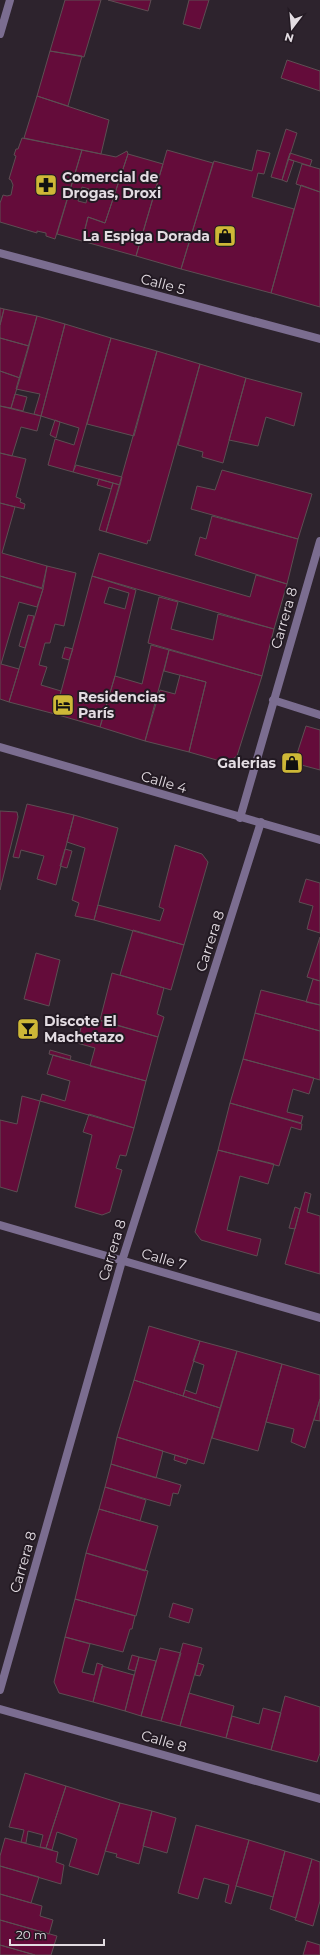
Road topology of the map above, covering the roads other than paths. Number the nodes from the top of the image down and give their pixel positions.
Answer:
1 (10, 0) edge
2 (0, 34) edge
3 (0, 253) edge
4 (320, 339) edge
5 (320, 541) edge
6 (273, 700) junction
7 (320, 715) edge
8 (0, 747) edge
9 (240, 818) junction
10 (261, 822) junction
11 (320, 840) edge
12 (0, 1225) edge
13 (122, 1261) junction
14 (320, 1318) edge
15 (0, 1690) edge
16 (0, 1709) edge
17 (320, 1799) edge

1 - 2 street
3 - 4 street, Calle 5
5 - 6 street, Carrera 8
6 - 7 street
6 - 9 street, Carrera 8
8 - 9 street, Calle 4
9 - 10 street, Calle 4
10 - 11 street, Calle 4
10 - 13 street, Carrera 8
12 - 13 street, Calle 7
13 - 14 street, Calle 7
13 - 15 street, Carrera 8
16 - 17 street, Calle 8

